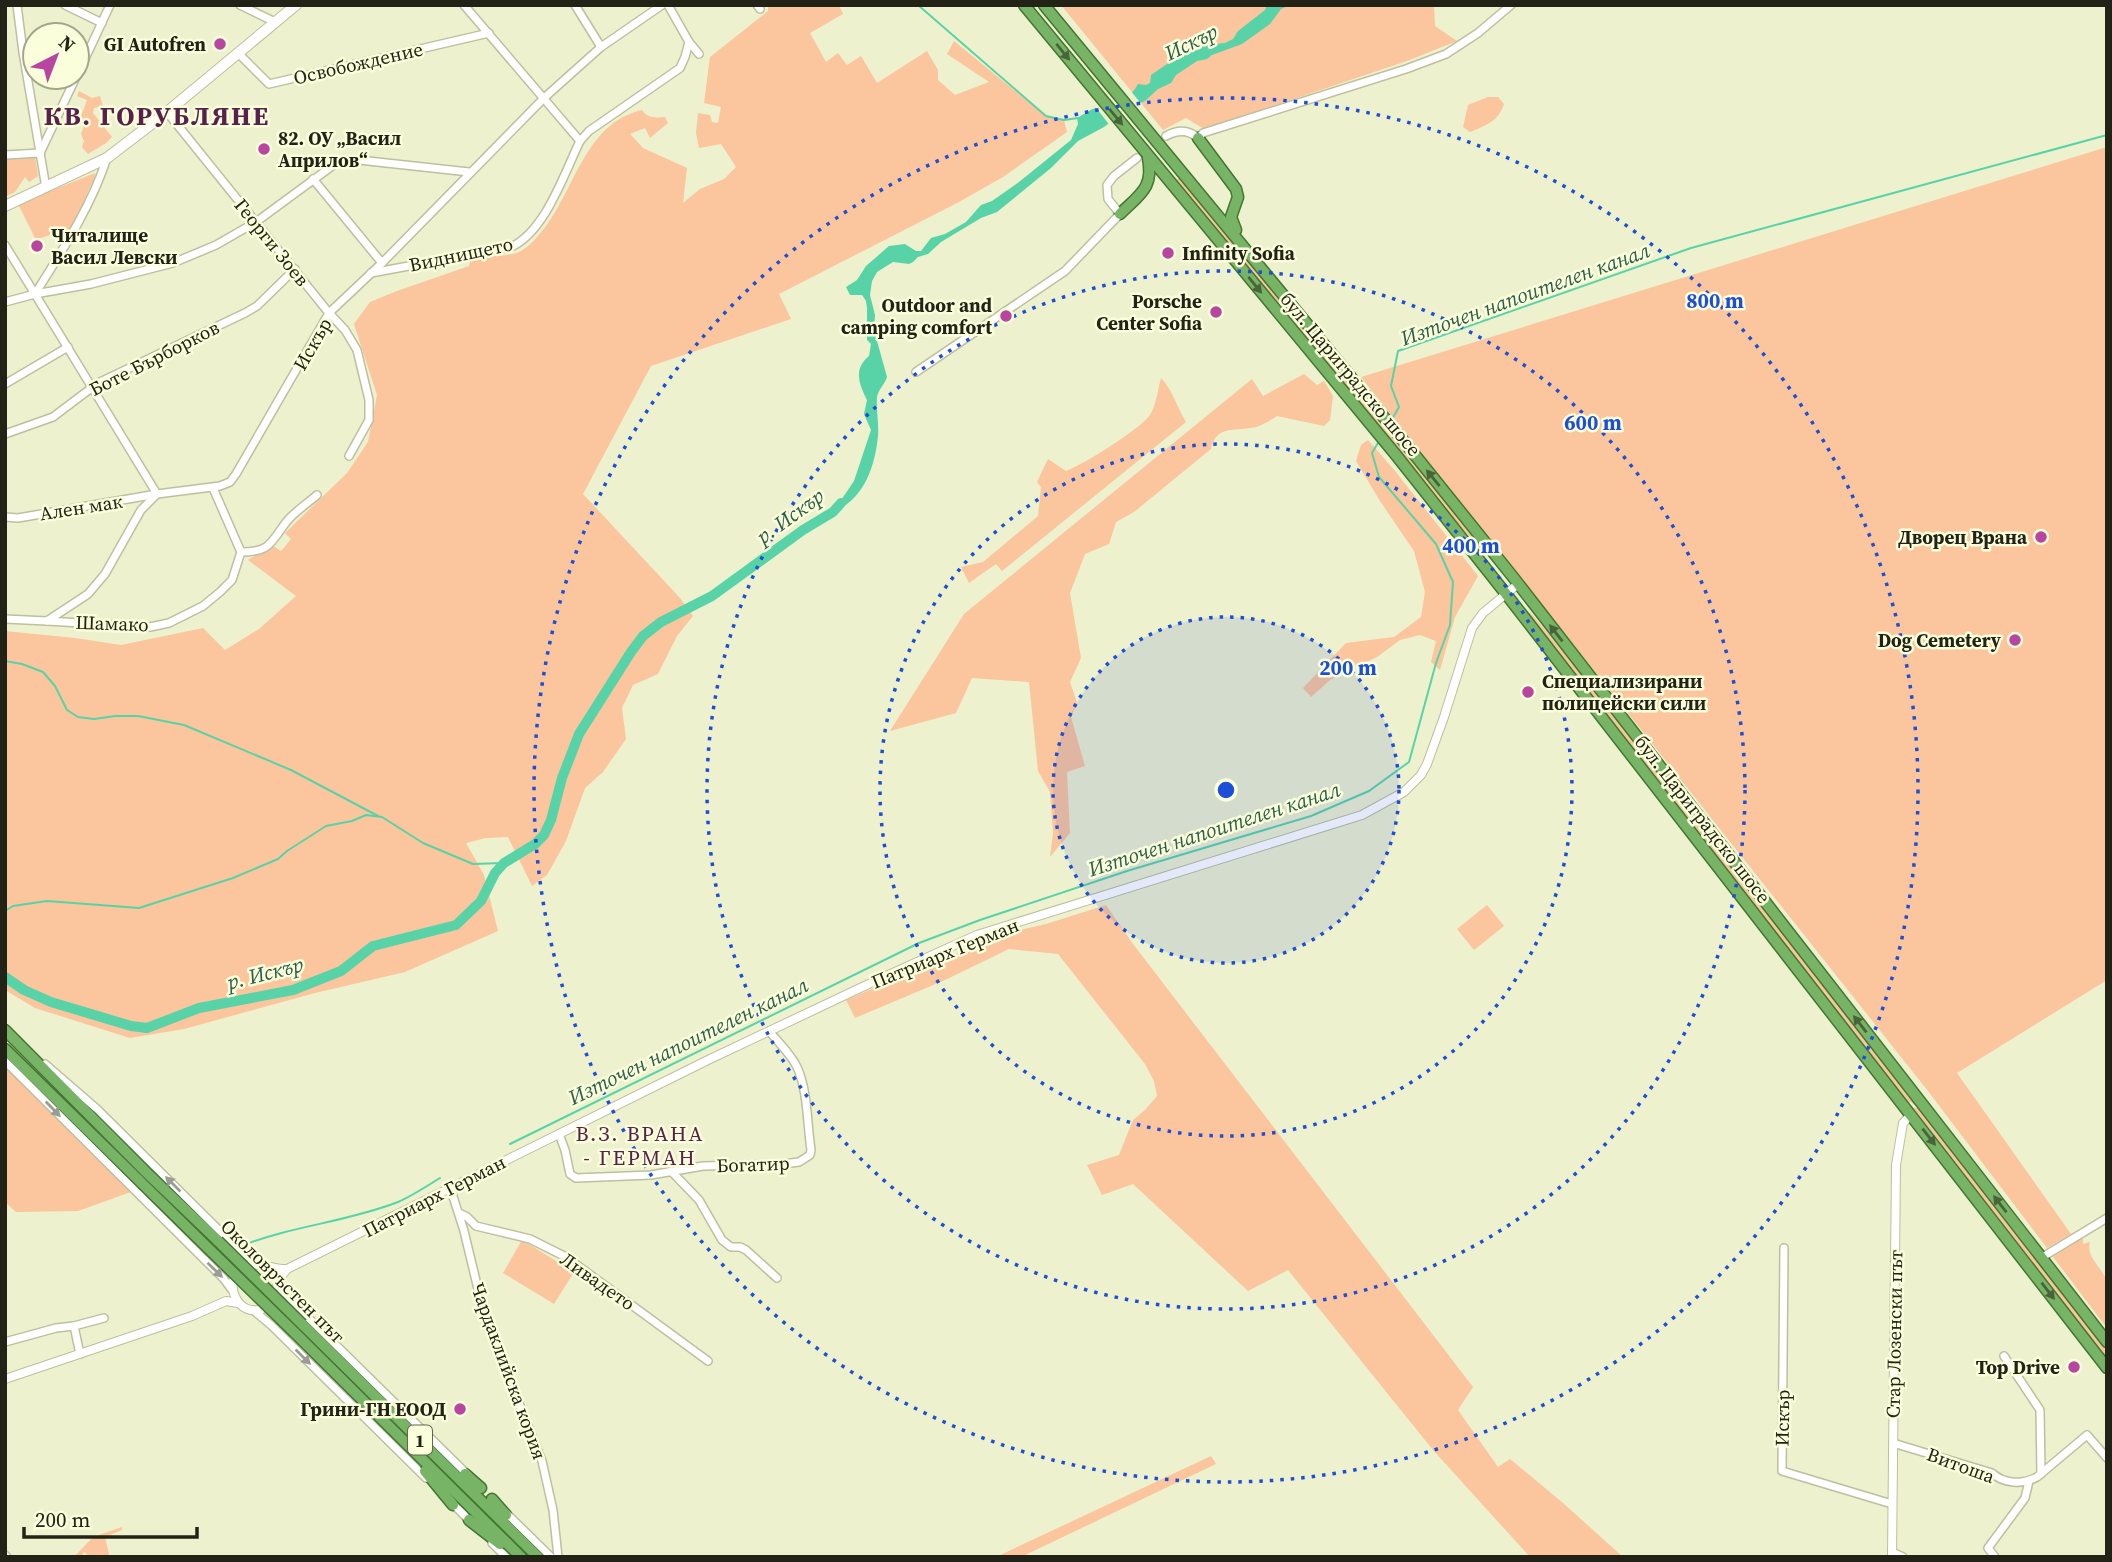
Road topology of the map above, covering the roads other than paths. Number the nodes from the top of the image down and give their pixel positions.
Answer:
1 (17, 5) edge
2 (65, 5) edge
3 (110, 5) edge
4 (240, 5) edge
5 (296, 5) edge
6 (464, 5) edge
7 (575, 5) edge
8 (662, 5) edge
9 (668, 5) edge
10 (1024, 5) edge
11 (1044, 5) edge
12 (1511, 5) edge
13 (275, 22) junction
14 (102, 23) junction
15 (489, 33) junction
16 (689, 42) junction
17 (91, 46) edge
18 (601, 47) junction
19 (238, 53) junction
20 (699, 54) dead end
21 (70, 91) edge
22 (544, 98) junction
23 (167, 112) junction
24 (1166, 136) dead end
25 (1198, 138) junction
26 (580, 141) junction
27 (40, 153) junction
28 (5, 155) edge
29 (1142, 156) junction
30 (107, 159) junction
31 (469, 172) junction
32 (313, 179) junction
33 (1194, 186) junction
34 (46, 188) junction
35 (1144, 190) junction
36 (1178, 192) junction
37 (5, 206) edge
38 (1233, 207) junction
39 (1120, 214) junction
40 (256, 222) junction
41 (5, 245) edge
42 (1254, 260) junction
43 (382, 263) junction
44 (295, 269) junction
45 (370, 274) junction
46 (35, 294) junction
47 (5, 302) edge
48 (329, 313) junction
49 (68, 347) junction
50 (916, 372) dead end
51 (5, 384) edge
52 (93, 387) junction
53 (5, 434) edge
54 (349, 456) dead end
55 (213, 488) junction
56 (157, 494) junction
57 (317, 495) dead end
58 (5, 517) edge
59 (241, 552) junction
60 (1518, 584) junction
61 (1506, 594) junction
62 (5, 619) edge
63 (47, 621) junction
64 (5, 1028) edge
65 (769, 1031) junction
66 (5, 1049) edge
67 (5, 1061) edge
68 (1911, 1115) junction
69 (559, 1134) junction
70 (671, 1171) junction
71 (450, 1187) junction
72 (459, 1213) junction
73 (2107, 1218) edge
74 (476, 1226) junction
75 (464, 1231) junction
76 (1784, 1248) dead end
77 (2041, 1258) junction
78 (258, 1265) junction
79 (268, 1268) junction
80 (287, 1269) junction
81 (777, 1278) dead end
82 (278, 1285) junction
83 (232, 1291) junction
84 (226, 1301) junction
85 (238, 1303) junction
86 (253, 1310) junction
87 (104, 1318) dead end
88 (74, 1326) junction
89 (298, 1328) junction
90 (5, 1342) edge
91 (2107, 1342) edge
92 (80, 1354) junction
93 (2004, 1356) dead end
94 (708, 1361) dead end
95 (2107, 1368) edge
96 (5, 1379) edge
97 (391, 1412) junction
98 (385, 1424) junction
99 (1893, 1443) junction
100 (2107, 1458) edge
101 (2041, 1474) junction
102 (2029, 1481) junction
103 (481, 1488) junction
104 (492, 1499) joint
105 (453, 1504) junction
106 (1892, 1504) junction
107 (469, 1520) junction
108 (556, 1540) junction
109 (1892, 1554) edge
110 (544, 1555) edge
111 (506, 1557) edge
112 (518, 1557) edge
113 (558, 1557) edge
114 (1903, 1557) edge
115 (1995, 1557) edge

1 - 27 street
2 - 14 street
3 - 14 street
4 - 13 street
5 - 13 main road
6 - 15 street
7 - 18 street
8 - 18 street, Искър
9 - 16 street
10 -> 29 highway, бул. Цариградско шосе
11 - 33 highway, бул. Цариградско шосе
12 - 25 street
13 - 19 main road
14 - 17 street
15 - 19 street, Освобождение
15 - 22 street
16 - 20 street
16 - 26 street, Виднището
18 - 22 street, Искър
19 - 23 main road
21 - 27 street
22 - 26 street
22 - 31 street, Искър
23 - 30 main road
23 - 40 street, Георги Зоев
24 - 25 street
25 - 38 highway
26 - 45 street, Виднището
27 - 28 street
27 - 34 street
29 - 35 highway
29 - 36 highway, бул. Цариградско шосе
29 - 39 street
30 - 34 main road
30 - 46 street
31 - 32 street
31 - 43 street, Искър
32 - 40 street
32 - 43 street
33 - 38 highway
33 - 42 highway, бул. Цариградско шосе
34 - 37 main road
35 - 36 highway
35 - 39 highway
36 -> 61 highway, бул. Цариградско шосе
38 - 42 highway
39 - 50 street
40 - 44 street, Георги Зоев
40 - 46 street
41 - 46 street
60 -> 42 highway, бул. Цариградско шосе
43 - 45 street, Искър
44 - 48 street, Георги Зоев
44 - 52 street, Боте Бърборков
45 - 48 street, Искър
46 - 47 street
46 - 49 street
48 - 54 street, Георги Зоев
48 - 55 street, Искър
49 - 51 street
49 - 52 street
52 - 53 street, Боте Бърборков
52 - 56 street
55 - 56 street
55 - 59 street
56 - 58 street, Ален мак
56 - 63 street
57 - 59 street
59 - 63 street, Шамако
60 - 61 street, Патриарх Герман
77 -> 60 highway, бул. Цариградско шосе
61 - 65 street, Патриарх Герман
61 - 68 highway, бул. Цариградско шосе
62 - 63 street
78 -> 64 street
64 - 89 highway, Околовръстен път / 1, bridge
65 - 69 street, Патриарх Герман
65 - 70 street, Богатир
66 - 89 highway, Околовръстен път / 1, bridge
67 -> 83 street
68 -> 95 highway, бул. Цариградско шосе
68 - 99 street, Стар Лозенски път
69 - 70 street, Богатир
69 - 71 street, Патриарх Герман
70 - 81 street
71 - 72 street, Чардаклийска кория
71 - 80 street, Патриарх Герман
72 - 74 street, Ливадето
72 - 75 street, Чардаклийска кория
73 - 77 street
74 - 75 street
74 - 94 street, Ливадето
75 - 108 street, Чардаклийска кория
76 - 106 street, Искър
77 - 91 highway, бул. Цариградско шосе
78 - 79 street
78 - 83 street
79 - 80 street
79 - 82 street
80 - 82 street
82 - 86 street
82 - 103 street
83 - 84 street
83 - 85 street
84 - 85 street
84 - 92 street
85 - 86 street
86 -> 105 street
87 - 88 street
88 - 90 street
88 - 92 street
89 - 97 highway, Околовръстен път / 1
89 - 98 highway, Околовръстен път / 1
92 - 96 street
93 - 101 street
97 - 103 highway
97 - 110 highway, Околовръстен път / 1
98 - 105 highway
98 - 112 highway, Околовръстен път / 1
99 - 102 street, Витоша
99 - 106 street, Стар Лозенски път
100 - 101 street
101 - 102 street
102 - 115 street
103 - 104 street
104 - 110 highway
105 - 107 street
106 - 109 street, Стар Лозенски път
107 - 111 street
107 - 112 highway
108 - 110 street
108 - 113 street, Чардаклийска кория
109 - 114 street

